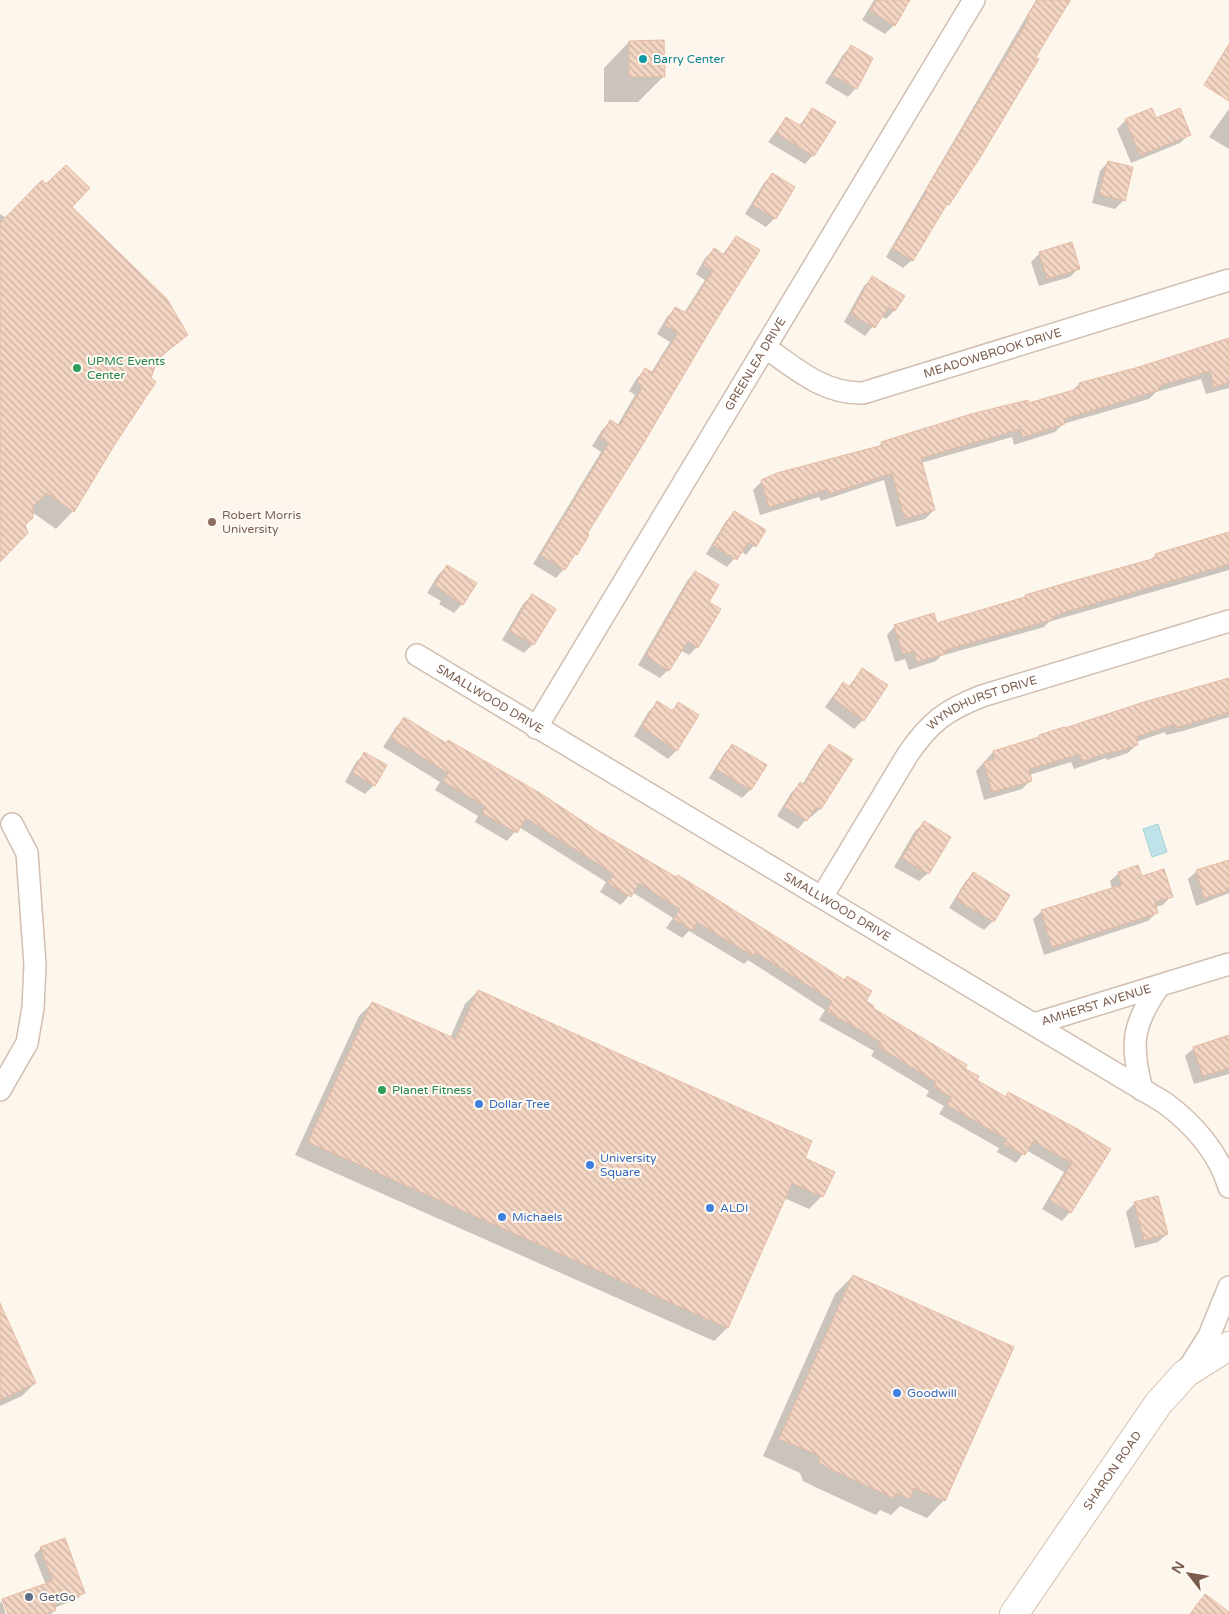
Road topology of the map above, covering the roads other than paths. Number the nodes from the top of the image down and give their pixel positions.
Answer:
1 (974, 0) edge
2 (1229, 280) edge
3 (765, 347) junction
4 (1229, 621) edge
5 (417, 655) dead end
6 (536, 728) junction
7 (12, 824) dead end
8 (822, 898) junction
9 (1229, 964) edge
10 (1159, 986) junction
11 (1034, 1024) junction
12 (0, 1090) edge
13 (1142, 1090) junction
14 (1229, 1188) edge
15 (1229, 1287) edge
16 (1229, 1346) edge
17 (1186, 1373) junction
18 (1014, 1614) edge

1 - 3 street, GREENLEA DRIVE
2 - 3 street, MEADOWBROOK DRIVE
3 - 6 street, GREENLEA DRIVE
4 - 8 street, WYNDHURST DRIVE
5 - 6 street, SMALLWOOD DRIVE
6 - 8 street, SMALLWOOD DRIVE
7 - 12 street
8 - 11 street, SMALLWOOD DRIVE
9 - 10 street, AMHERST AVENUE
10 - 11 street, AMHERST AVENUE
10 - 13 street, AMHERST AVENUE
11 - 13 street, SMALLWOOD DRIVE
13 - 14 street, SMALLWOOD DRIVE
15 - 17 street
16 - 17 street, SHARON ROAD
17 - 18 street, SHARON ROAD

